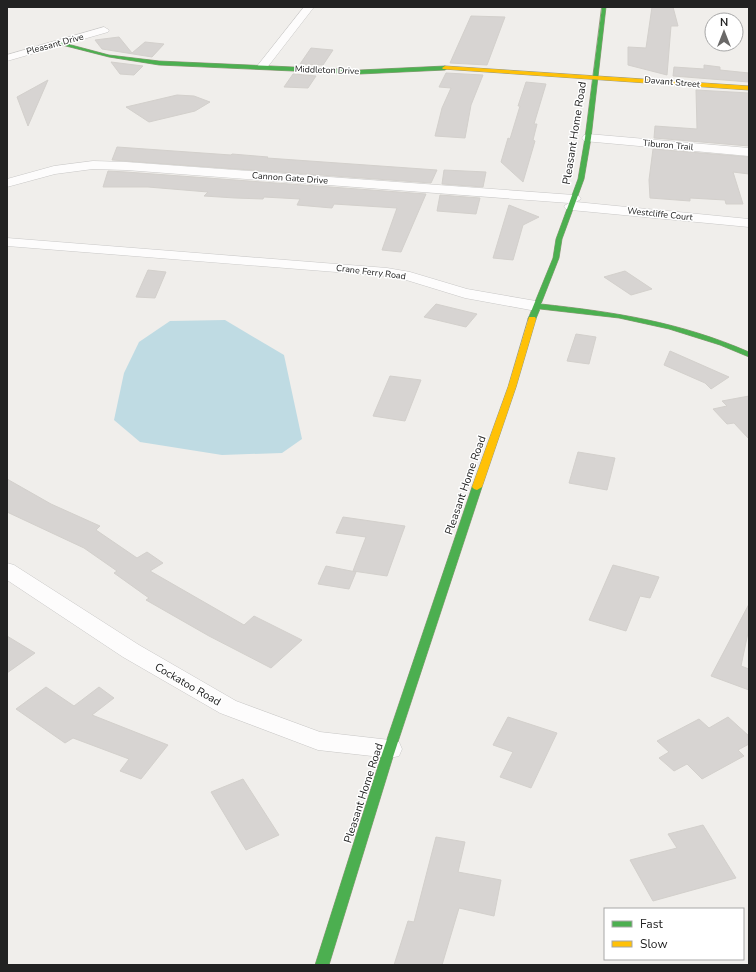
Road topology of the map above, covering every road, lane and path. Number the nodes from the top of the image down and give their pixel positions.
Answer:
1 (309, 7) edge
2 (604, 7) edge
3 (104, 30) dead end
4 (60, 43) junction
5 (7, 58) edge
6 (262, 67) junction
7 (595, 76) junction
8 (749, 88) edge
9 (588, 138) junction
10 (749, 152) edge
11 (7, 182) edge
12 (573, 202) junction
13 (749, 223) edge
14 (7, 242) edge
15 (536, 306) junction
16 (749, 355) edge
17 (7, 570) edge
18 (390, 750) junction
19 (322, 965) edge

1 - 6 street
2 - 7 main road, Pleasant Home Road
3 - 4 street, Pleasant Drive
4 - 5 street, Pleasant Drive
4 - 6 main road, Middleton Drive
6 - 7 main road, Middleton Drive
7 - 8 main road, Davant Street
7 - 9 main road, Pleasant Home Road
9 - 10 street, Tiburon Trail
9 - 12 main road, Pleasant Home Road
11 - 12 street, Cannon Gate Drive
12 - 13 street, Westcliffe Court
12 - 15 main road, Pleasant Home Road
14 - 15 street, Crane Ferry Road
15 - 16 main road, Crane Ferry Road
15 - 18 main road, Pleasant Home Road
17 - 18 street, Cockatoo Road
18 - 19 main road, Pleasant Home Road

